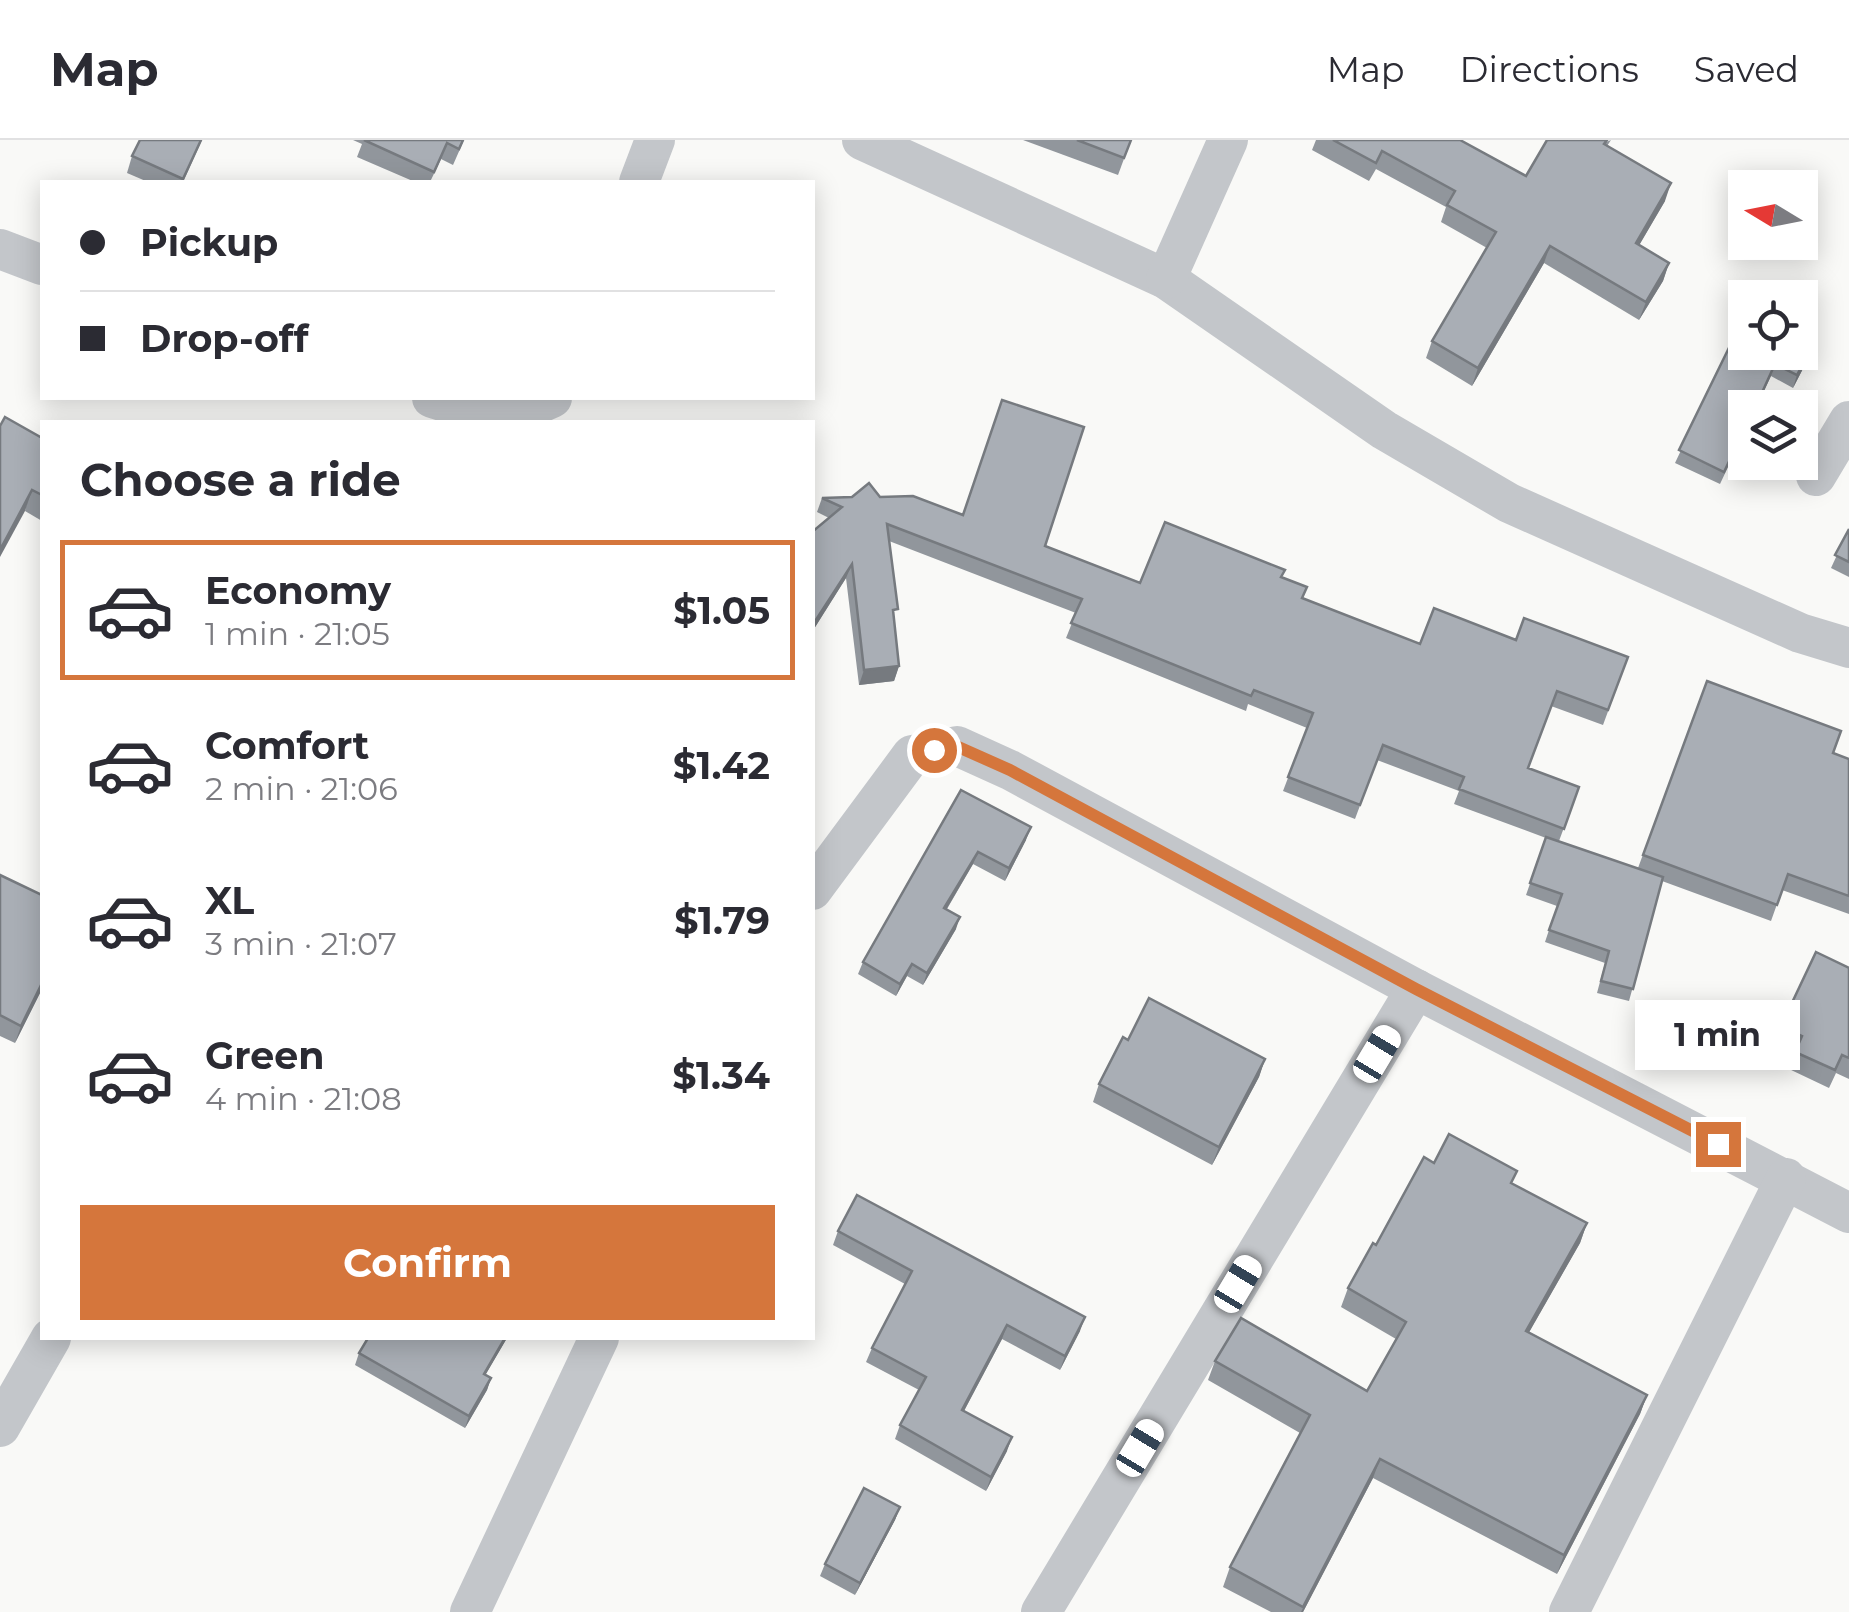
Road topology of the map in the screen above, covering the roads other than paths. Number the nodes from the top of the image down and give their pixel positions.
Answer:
1 (655, 140) edge
2 (862, 140) edge
3 (1228, 140) edge
4 (640, 180) edge
5 (1166, 279) junction
6 (438, 400) edge
7 (549, 400) edge
8 (502, 420) edge
9 (502, 420) edge
10 (1849, 422) edge
11 (1818, 473) edge
12 (1849, 648) edge
13 (815, 886) edge
14 (1416, 989) junction
15 (1786, 1178) junction
16 (1849, 1212) edge
17 (50, 1340) edge
18 (598, 1340) edge
19 (0, 1427) edge
20 (470, 1612) edge
21 (1041, 1612) edge
22 (1569, 1612) edge

1 - 4 street
2 - 5 street
3 - 5 street
5 - 12 street
6 - 9 street
7 - 8 street
10 - 11 street
13 - 14 street
14 - 15 street
14 - 21 street
15 - 16 street
15 - 22 street
17 - 19 street
18 - 20 street

